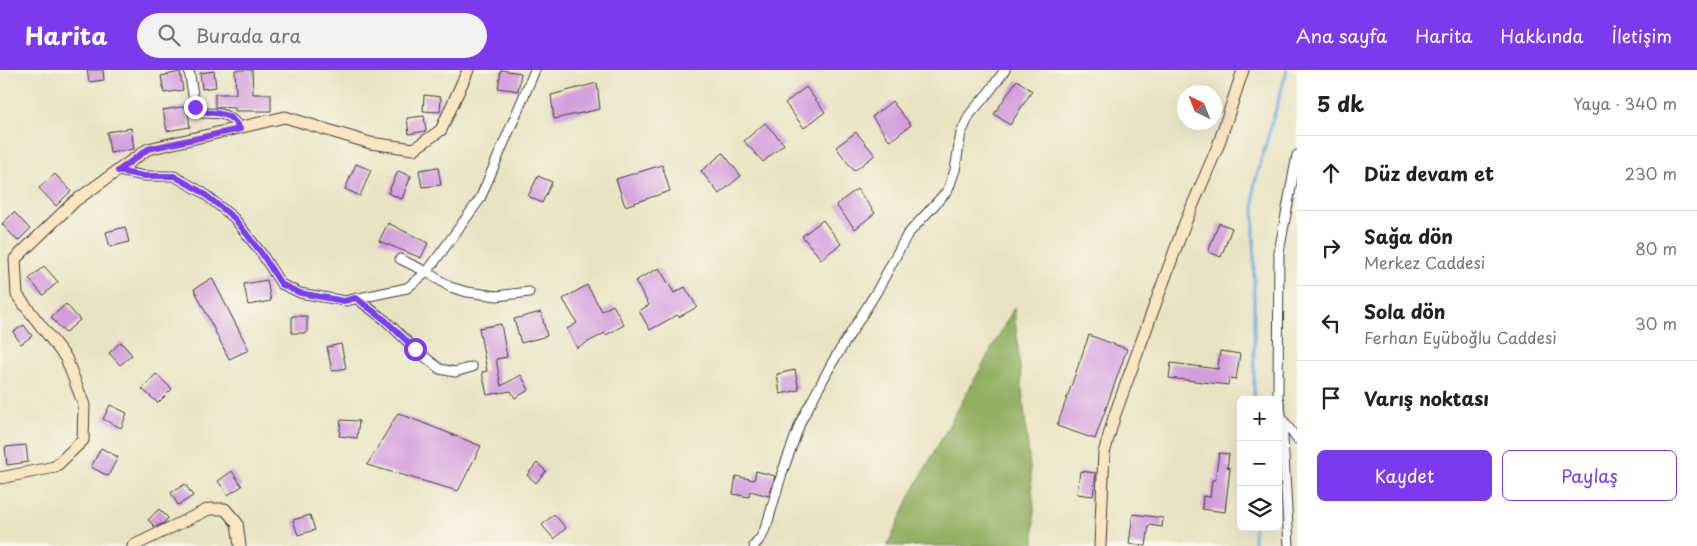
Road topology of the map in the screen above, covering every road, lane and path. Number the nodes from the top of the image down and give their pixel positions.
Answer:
1 (189, 70) edge
2 (468, 70) edge
3 (536, 70) edge
4 (1005, 70) edge
5 (1243, 70) edge
6 (240, 129) junction
7 (1297, 155) edge
8 (118, 171) junction
9 (400, 259) dead end
10 (427, 272) junction
11 (529, 292) dead end
12 (356, 298) junction
13 (472, 367) dead end
14 (1278, 396) edge
15 (1282, 419) joint
16 (1297, 439) edge
17 (0, 478) edge
18 (133, 546) edge
19 (240, 546) edge
20 (754, 546) edge
21 (1100, 546) edge
22 (1289, 546) edge

1 - 6 street
2 - 6 street
3 - 10 street
4 - 20 street
5 - 21 street
6 - 8 street
7 - 14 street
8 - 12 street
8 - 17 street
9 - 10 street
10 - 11 street
10 - 12 street
12 - 13 street
15 - 16 street
15 - 22 street
18 - 19 street

